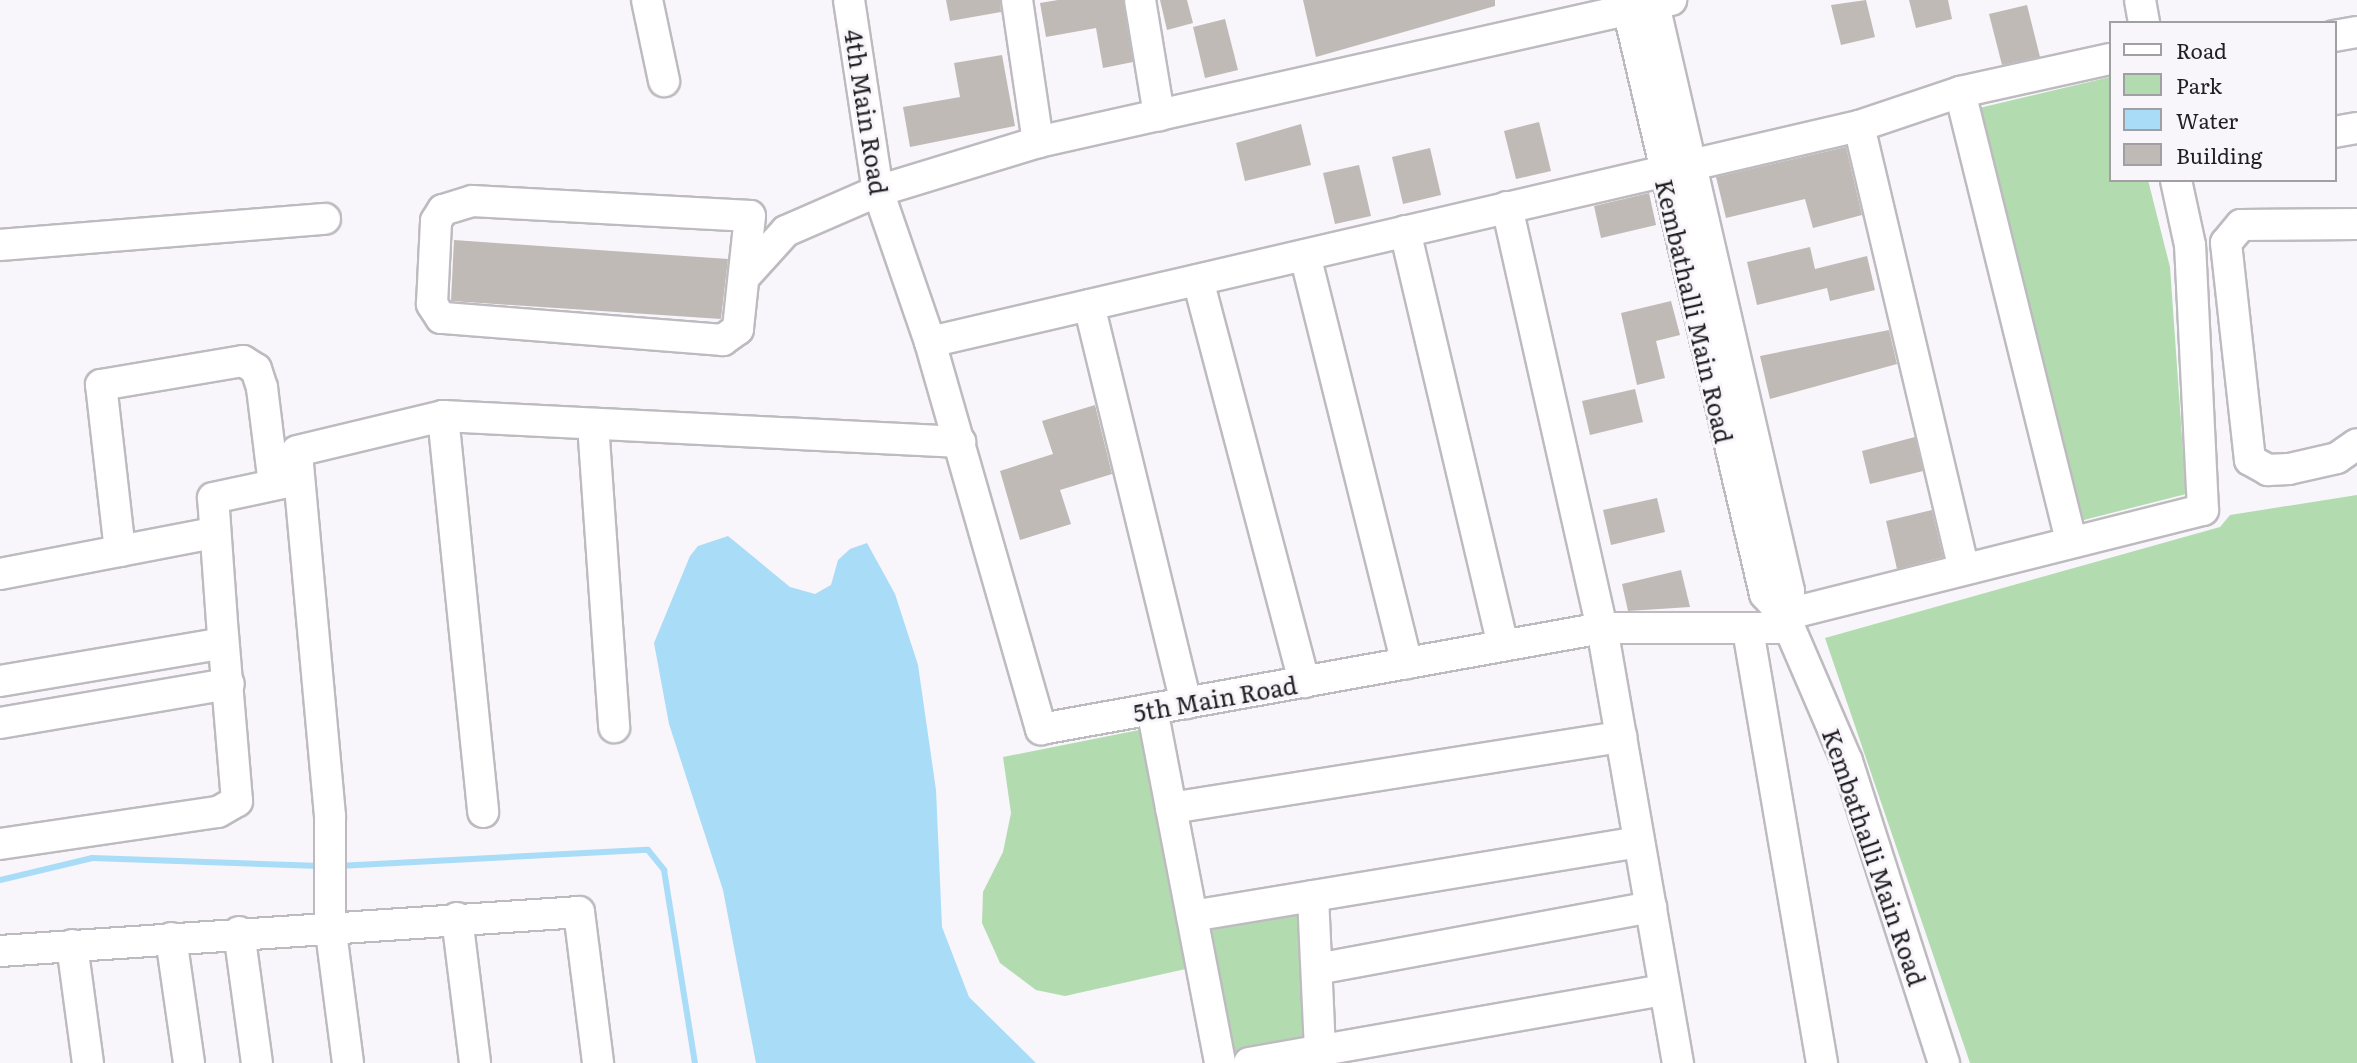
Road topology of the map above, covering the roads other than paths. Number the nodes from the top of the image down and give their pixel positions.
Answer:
1 (647, 0) edge
2 (849, 0) edge
3 (1017, 0) edge
4 (1140, 0) edge
5 (2140, 0) edge
6 (1646, 3) edge
7 (2144, 21) edge
8 (2357, 32) edge
9 (2336, 36) edge
10 (2108, 59) edge
11 (664, 81) dead end
12 (1960, 92) junction
13 (1159, 115) junction
14 (1859, 126) junction
15 (2357, 128) edge
16 (2336, 132) edge
17 (1038, 142) junction
18 (1693, 165) junction
19 (1663, 172) junction
20 (2176, 182) edge
21 (878, 191) junction
22 (1507, 207) junction
23 (325, 219) dead end
24 (2357, 224) edge
25 (1405, 231) junction
26 (2226, 243) junction
27 (0, 245) edge
28 (2190, 245) junction
29 (1304, 255) junction
30 (747, 274) junction
31 (1198, 280) junction
32 (1089, 305) junction
33 (930, 342) junction
34 (443, 416) junction
35 (593, 424) junction
36 (960, 442) junction
37 (2357, 444) edge
38 (286, 482) junction
39 (213, 533) junction
40 (2071, 540) junction
41 (120, 551) junction
42 (1963, 565) junction
43 (0, 574) edge
44 (1785, 621) junction
45 (1602, 628) junction
46 (1748, 630) junction
47 (223, 636) junction
48 (1503, 646) junction
49 (1407, 663) junction
50 (0, 681) edge
51 (1304, 682) junction
52 (229, 684) junction
53 (1186, 703) junction
54 (1152, 709) junction
55 (0, 723) edge
56 (614, 727) dead end
57 (1621, 737) junction
58 (1171, 808) junction
59 (483, 811) dead end
60 (1639, 842) junction
61 (0, 844) edge
62 (1313, 896) junction
63 (1650, 907) junction
64 (1192, 916) junction
65 (457, 918) junction
66 (330, 925) junction
67 (239, 932) junction
68 (171, 937) junction
69 (72, 945) junction
70 (0, 951) edge
71 (1317, 969) junction
72 (1665, 990) junction
73 (1320, 1051) junction
74 (88, 1063) edge
75 (189, 1063) edge
76 (257, 1063) edge
77 (348, 1063) edge
78 (475, 1063) edge
79 (598, 1063) edge
80 (1220, 1063) edge
81 (1249, 1063) edge
82 (1678, 1063) edge
83 (1822, 1063) edge
84 (1944, 1063) edge

1 - 11 street
2 - 21 street, 4th Main Road
3 - 17 street
4 - 13 street
5 - 7 street
6 - 13 street
6 - 18 street, Kembathalli Main Road
6 - 19 street, Kembathalli Main Road
8 - 9 street
10 - 12 street
12 - 14 street
12 - 40 street
13 - 17 street
14 - 18 street
14 - 42 street
15 - 16 street
17 - 21 street
18 - 19 street
18 - 44 street, Kembathalli Main Road
19 - 22 street
19 - 44 street, Kembathalli Main Road
20 - 28 street
21 - 30 street
21 - 33 street, 4th Main Road
22 - 25 street
22 - 45 street
23 - 27 street
24 - 26 street
25 - 29 street
25 - 48 street
26 - 28 street
26 - 37 street
28 - 40 street, 5th Main Road
29 - 31 street
29 - 49 street
30 - 30 street
31 - 32 street
31 - 51 street
32 - 33 street
32 - 53 street
33 - 36 street, 5th Main Road
34 - 35 street
34 - 38 street
34 - 59 street
35 - 36 street
35 - 56 street
36 - 54 street, 5th Main Road
38 - 39 street
38 - 41 street
38 - 66 street
39 - 41 street
39 - 47 street
40 - 42 street, 5th Main Road
41 - 43 street
42 - 44 street, 5th Main Road
44 - 46 street, 5th Main Road
44 - 84 street, Kembathalli Main Road
45 - 46 street, 5th Main Road
45 - 48 street, 5th Main Road
45 - 57 street
46 - 83 street
47 - 50 street
47 - 52 street
48 - 49 street, 5th Main Road
49 - 51 street, 5th Main Road
51 - 53 street, 5th Main Road
52 - 55 street
52 - 61 street
53 - 54 street, 5th Main Road
54 - 58 street
57 - 58 street
57 - 60 street
58 - 64 street
60 - 62 street
60 - 63 street
62 - 64 street
62 - 71 street
63 - 71 street
63 - 72 street
64 - 80 street
65 - 66 street
65 - 78 street
65 - 79 street
66 - 67 street
66 - 77 street
67 - 68 street
67 - 76 street
68 - 69 street
68 - 75 street
69 - 70 street
69 - 74 street
71 - 73 street
72 - 73 street
72 - 82 street
73 - 81 street

